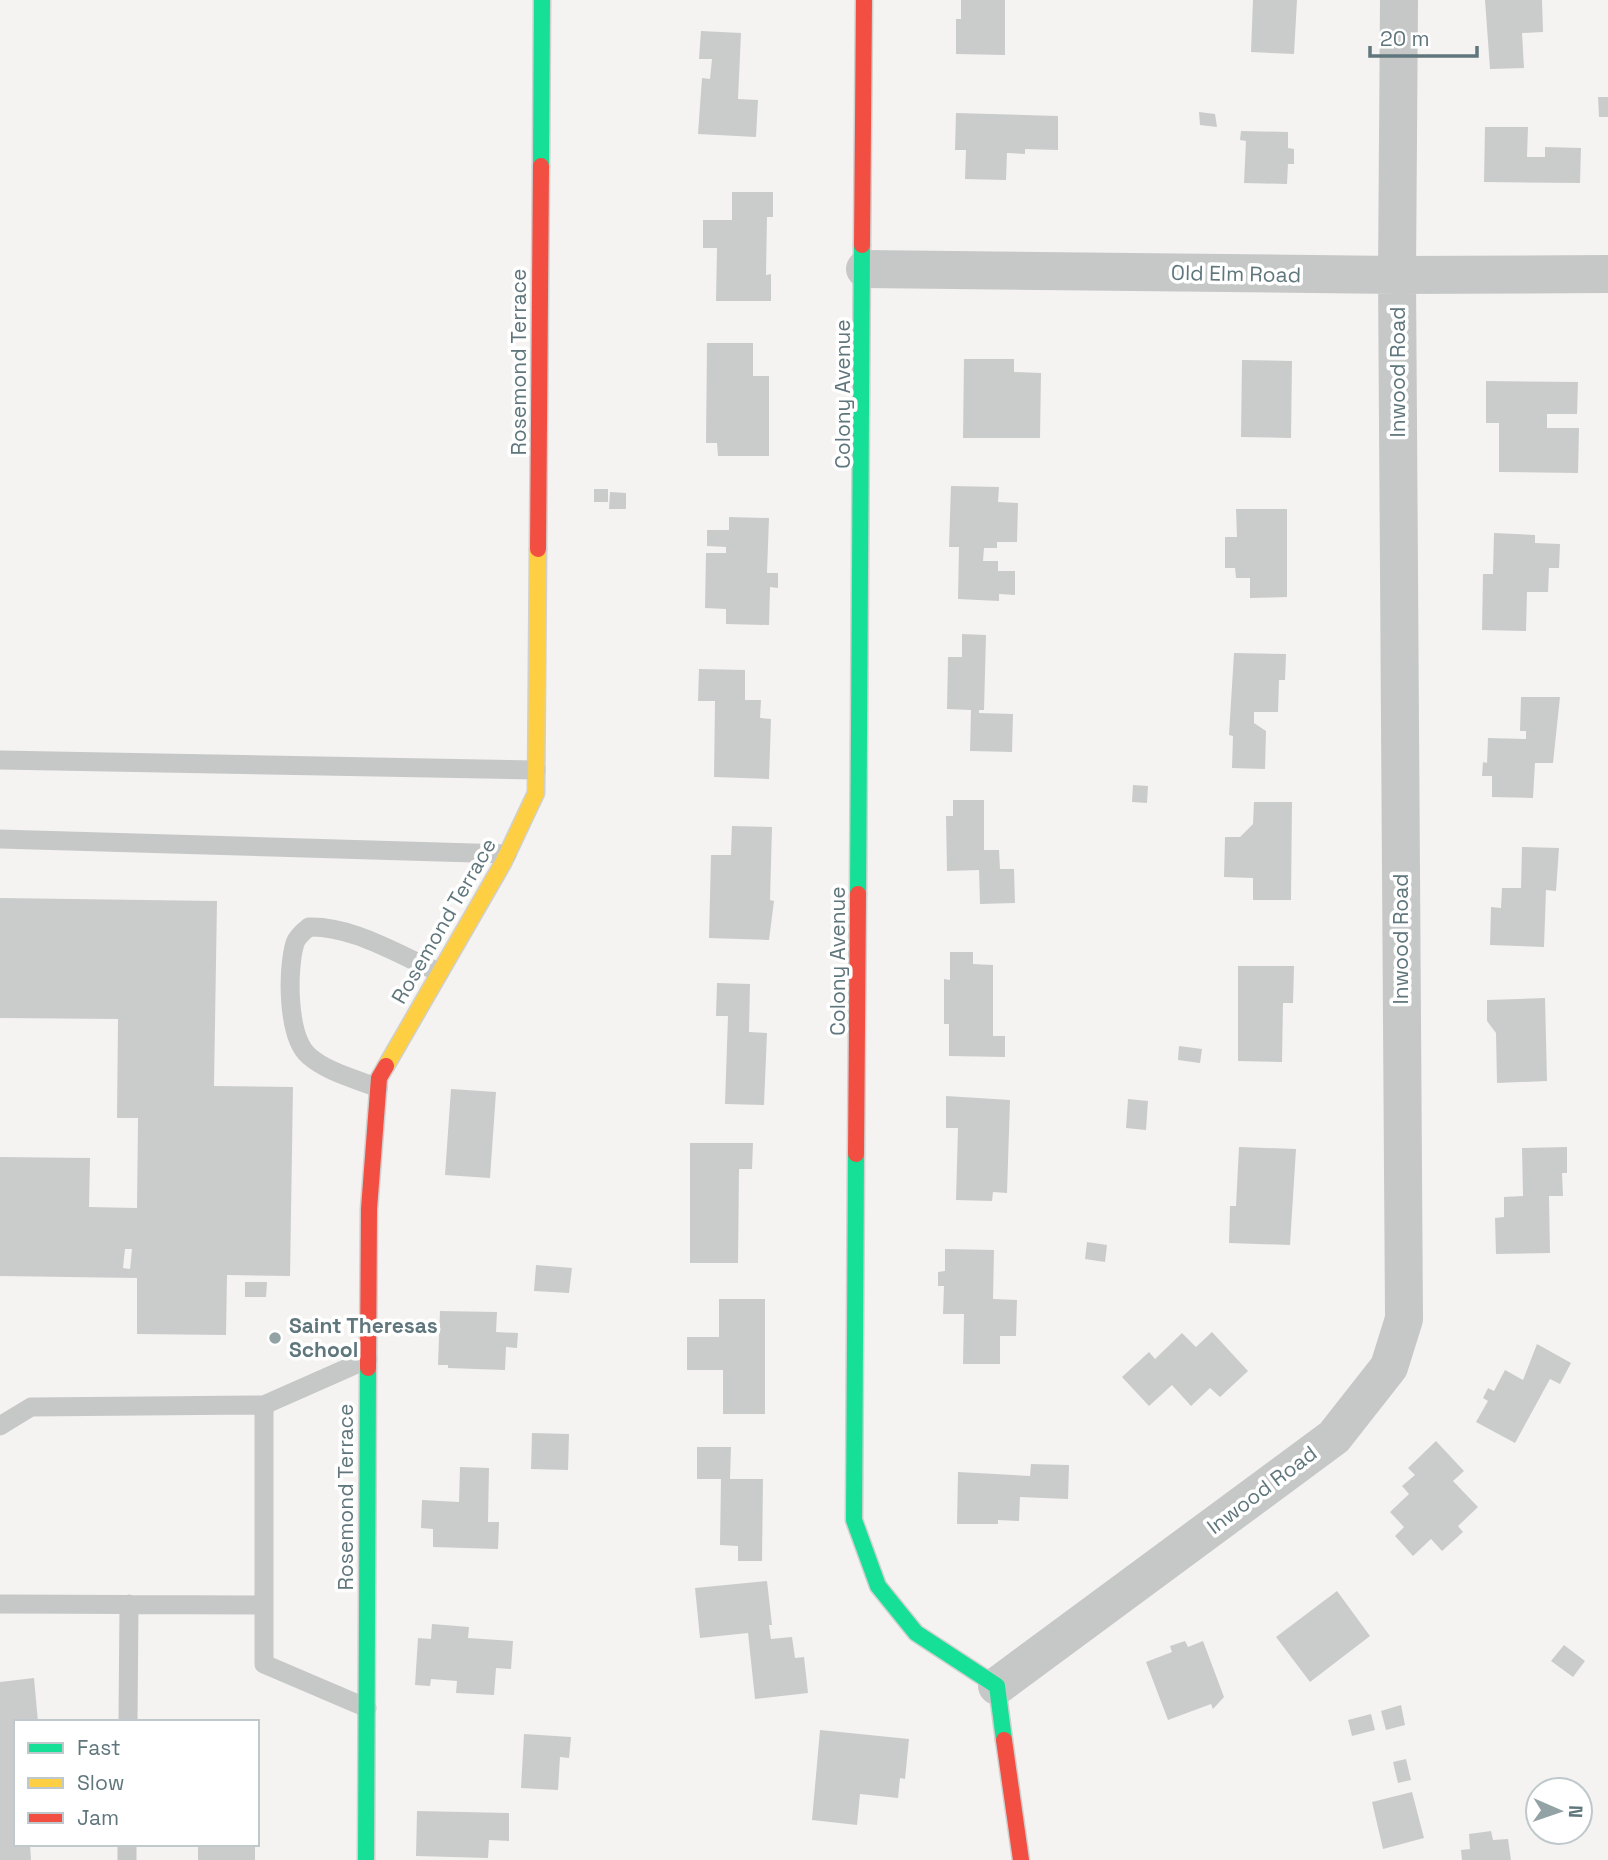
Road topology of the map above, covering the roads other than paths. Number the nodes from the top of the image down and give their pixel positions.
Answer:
1 (542, 0) edge
2 (864, 0) edge
3 (1399, 0) edge
4 (864, 269) junction
5 (1608, 274) edge
6 (1397, 275) junction
7 (0, 760) edge
8 (536, 770) junction
9 (0, 839) edge
10 (507, 854) junction
11 (439, 972) junction
12 (378, 1088) junction
13 (368, 1360) junction
14 (264, 1405) junction
15 (0, 1426) edge
16 (0, 1604) edge
17 (129, 1604) junction
18 (264, 1605) junction
19 (997, 1686) junction
20 (367, 1708) junction
21 (128, 1720) edge
22 (366, 1860) edge
23 (1021, 1860) edge

1 - 8 street, Rosemond Terrace
2 - 4 street, Colony Avenue
3 - 6 street, Inwood Road
4 - 6 street, Old Elm Road
4 - 19 street, Colony Avenue
5 - 6 street, Old Elm Road
6 - 19 street, Inwood Road
7 - 8 lane
8 - 10 street, Rosemond Terrace
9 - 10 lane
10 - 11 street, Rosemond Terrace
11 - 12 street, Rosemond Terrace
11 - 12 lane
12 - 13 street, Rosemond Terrace
13 - 14 lane
13 - 20 street, Rosemond Terrace
14 - 15 lane
14 - 18 lane
16 - 17 lane
17 - 18 lane
17 - 21 lane
18 - 20 lane
19 - 23 street
20 - 22 street, Rosemond Terrace

